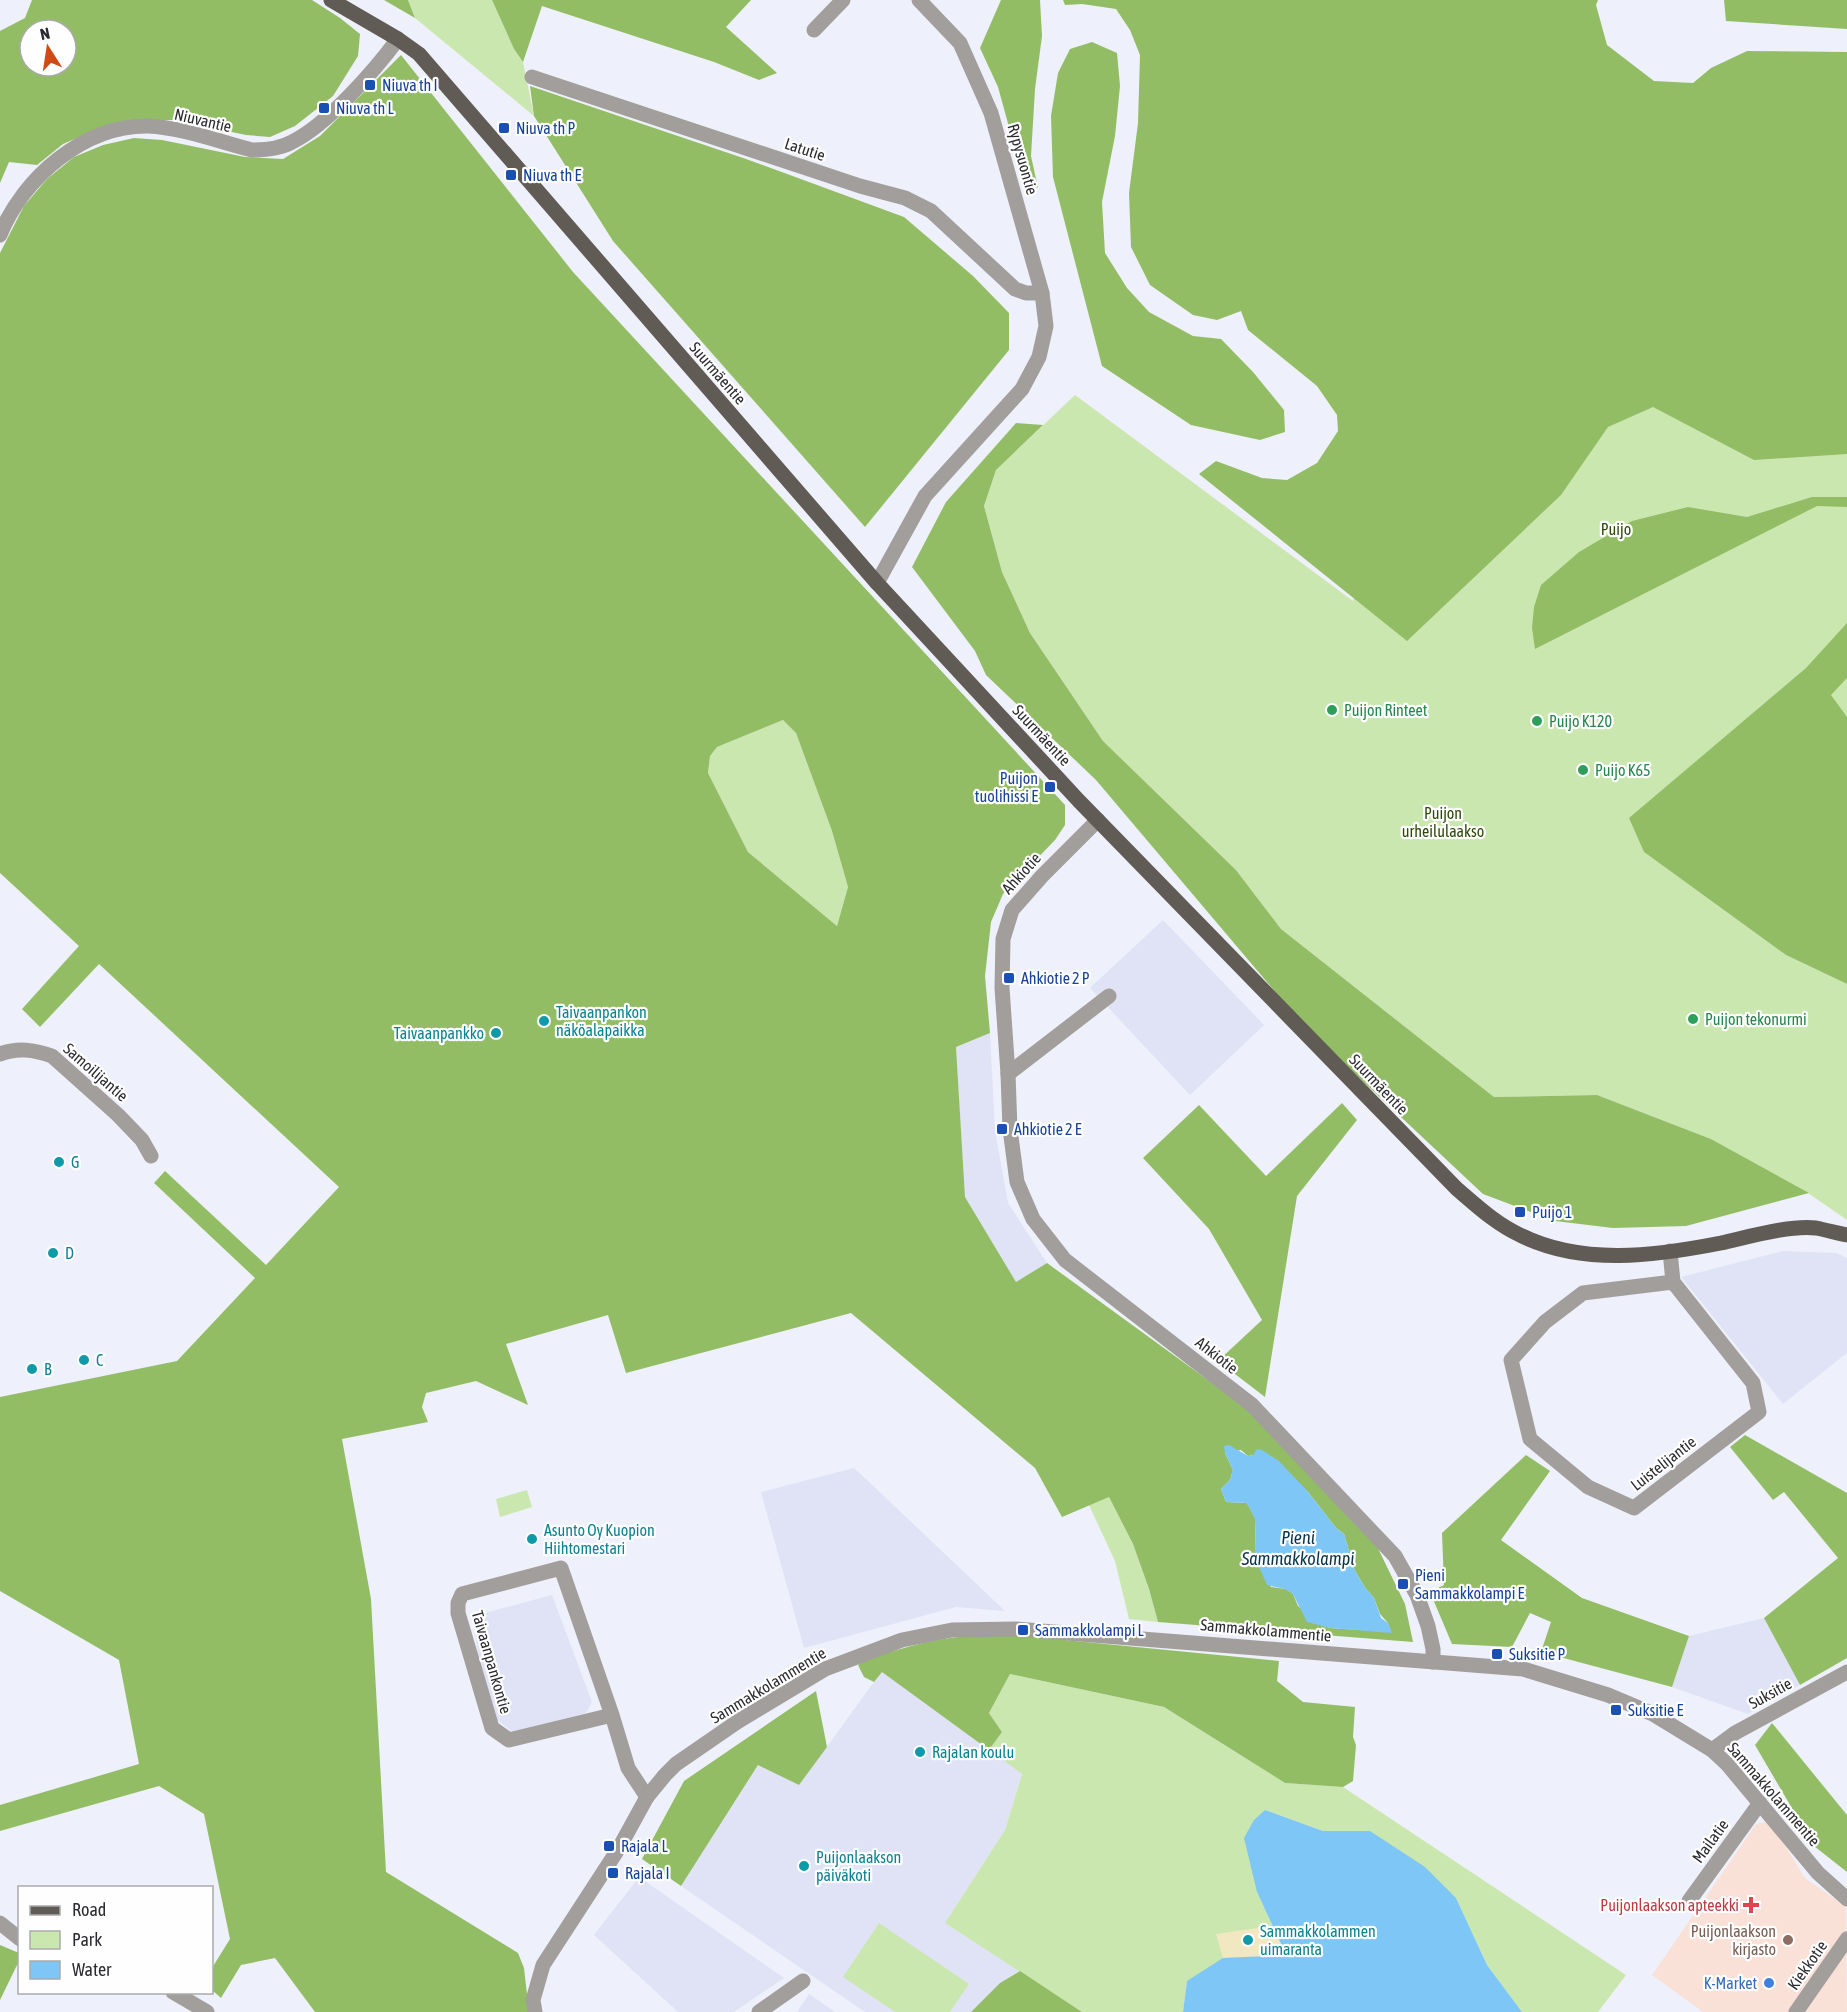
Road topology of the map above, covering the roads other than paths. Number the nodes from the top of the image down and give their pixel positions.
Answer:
1 (331, 0) edge
2 (843, 0) edge
3 (919, 0) edge
4 (814, 30) dead end
5 (398, 39) junction
6 (532, 77) dead end
7 (0, 235) edge
8 (1042, 293) junction
9 (877, 583) junction
10 (1098, 820) junction
11 (1109, 996) dead end
12 (0, 1054) edge
13 (1008, 1074) junction
14 (151, 1156) dead end
15 (1847, 1235) edge
16 (1670, 1251) junction
17 (1673, 1282) junction
18 (1433, 1662) junction
19 (1847, 1672) edge
20 (612, 1715) junction
21 (1712, 1750) junction
22 (647, 1797) junction
23 (1760, 1803) junction
24 (1847, 1899) edge
25 (1689, 1901) dead end
26 (0, 1923) edge
27 (18, 1937) edge
28 (1847, 1939) edge
29 (803, 1981) dead end
30 (176, 1994) edge
31 (207, 2012) edge
32 (535, 2012) edge
33 (759, 2012) edge
34 (1796, 2012) edge

1 - 5 main road, Suurmäentie
2 - 4 street
3 - 8 street, Rypysuontie
5 - 7 street, Niuvantie
5 - 9 main road, Suurmäentie
6 - 8 street, Latutie
8 - 9 street, Rypysuontie
9 - 10 main road, Suurmäentie
10 - 13 street, Ahkiotie
10 - 16 main road, Suurmäentie
11 - 13 street
12 - 14 street, Samoilijantie
13 - 18 street, Ahkiotie
15 - 16 main road, Suurmäentie
16 - 17 street
17 - 17 street, Luistelijantie
18 - 21 street, Sammakkolammentie
18 - 22 street, Sammakkolammentie
19 - 21 street, Suksitie
20 - 20 street, Taivaanpankontie
20 - 22 street, Taivaanpankontie
21 - 23 street, Sammakkolammentie
22 - 32 street
23 - 24 street, Sammakkolammentie
23 - 25 street, Mailatie
26 - 27 street
28 - 34 street, Kiekkotie
29 - 33 street
30 - 31 street

